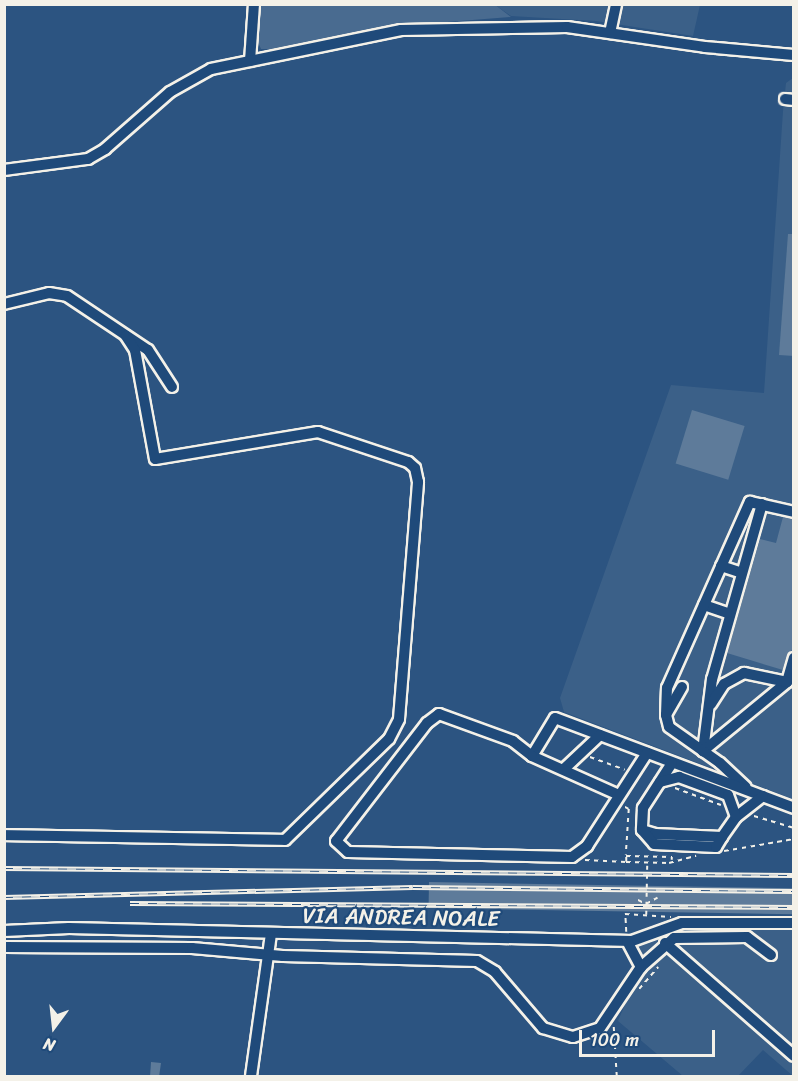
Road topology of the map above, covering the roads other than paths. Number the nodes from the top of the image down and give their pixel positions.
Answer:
1 (254, 4) edge
2 (616, 4) edge
3 (610, 33) junction
4 (794, 55) edge
5 (250, 61) junction
6 (4, 170) edge
7 (4, 304) edge
8 (126, 336) junction
9 (172, 387) dead end
10 (762, 504) junction
11 (794, 512) edge
12 (733, 538) junction
13 (748, 543) dead end
14 (721, 566) junction
15 (740, 572) dead end
16 (704, 605) junction
17 (727, 613) dead end
18 (794, 658) edge
19 (787, 682) junction
20 (682, 687) dead end
21 (709, 708) junction
22 (666, 715) junction
23 (600, 735) junction
24 (703, 751) junction
25 (647, 753) junction
26 (532, 756) junction
27 (672, 763) junction
28 (565, 768) junction
29 (659, 782) junction
30 (751, 792) junction
31 (763, 796) junction
32 (617, 799) junction
33 (794, 808) edge
34 (737, 813) junction
35 (4, 835) edge
36 (794, 922) edge
37 (4, 931) edge
38 (271, 934) junction
39 (627, 941) junction
40 (665, 943) junction
41 (4, 947) edge
42 (268, 955) junction
43 (771, 955) dead end
44 (641, 967) junction
45 (794, 1056) edge
46 (251, 1077) edge

1 - 5 street
2 - 3 street
3 - 4 street
3 - 5 street
5 - 6 street
7 - 8 street
8 - 9 street
8 - 35 street
10 - 11 street
10 - 12 street
10 - 21 street
12 - 13 street
12 - 14 street
14 - 15 street
14 - 16 street
16 - 17 street
16 - 22 street
18 - 19 street
19 - 21 street
19 - 24 street
20 - 22 street
21 - 24 street
22 - 24 street
23 - 25 street
23 - 26 street
23 - 28 street
24 - 30 street
25 - 27 street
25 - 32 street
26 - 28 street
26 - 32 street
27 - 29 street
27 - 30 street
28 - 32 street
29 - 34 street
29 - 34 street
30 - 31 street
31 - 33 street
31 - 34 street
36 - 39 street, VIA ANDREA NOALE
37 - 38 street, VIA ANDREA NOALE
38 - 39 street, VIA ANDREA NOALE
38 - 42 street
39 - 44 street
40 - 43 street
40 - 44 street
40 - 45 street
41 - 42 street
42 - 44 street
42 - 46 street

